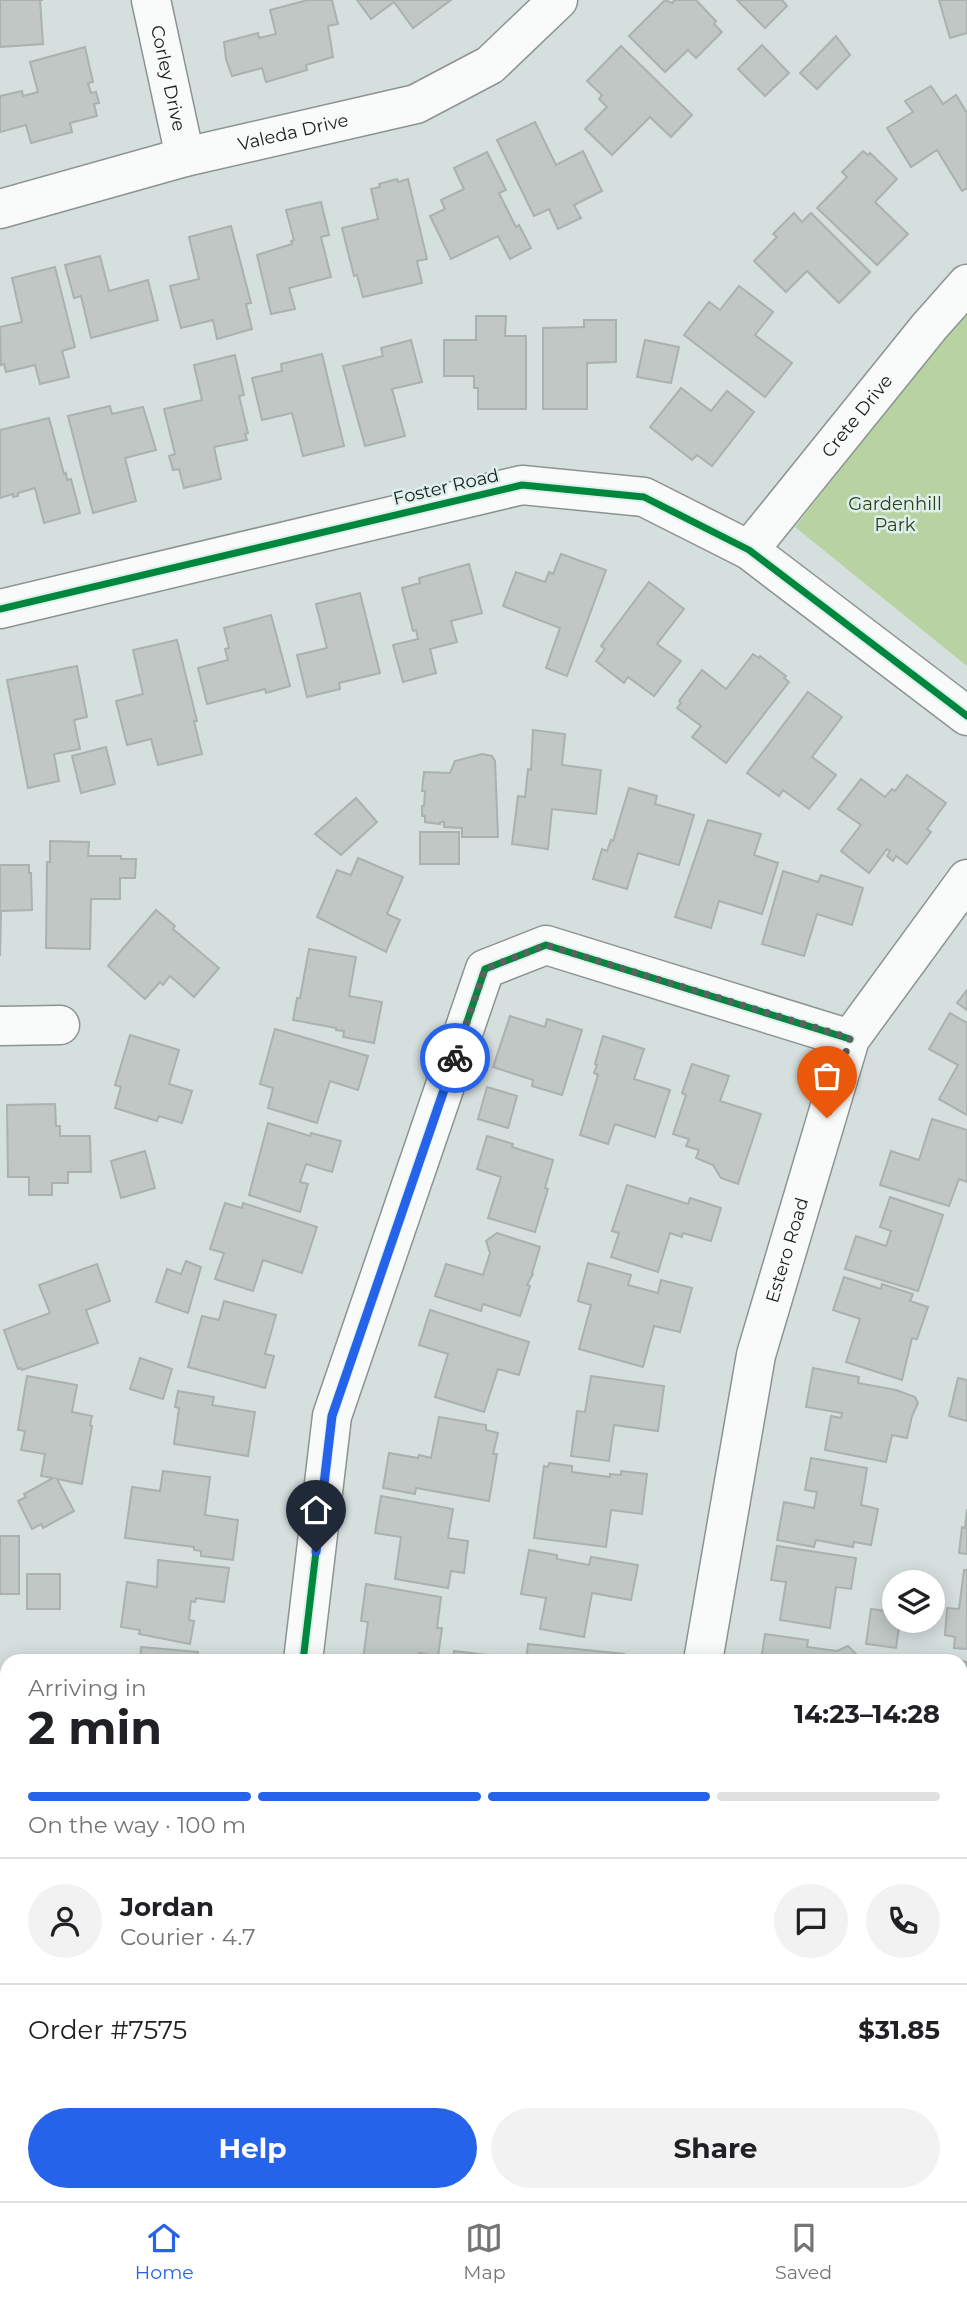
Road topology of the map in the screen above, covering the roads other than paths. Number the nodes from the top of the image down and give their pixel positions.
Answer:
1 (151, 0) edge
2 (558, 0) edge
3 (185, 158) junction
4 (0, 209) edge
5 (967, 284) edge
6 (749, 550) junction
7 (0, 609) edge
8 (967, 716) edge
9 (967, 879) edge
10 (60, 1025) dead end
11 (0, 1026) edge
12 (850, 1038) junction
13 (304, 1654) edge
14 (703, 1654) edge

1 - 3 street, Corley Drive
2 - 3 street, Valeda Drive
3 - 4 street, Valeda Drive
5 - 6 street, Crete Drive
6 - 7 street, Foster Road
6 - 8 street, Foster Road
9 - 12 street, Estero Road
10 - 11 street
12 - 13 street
12 - 14 street, Estero Road

